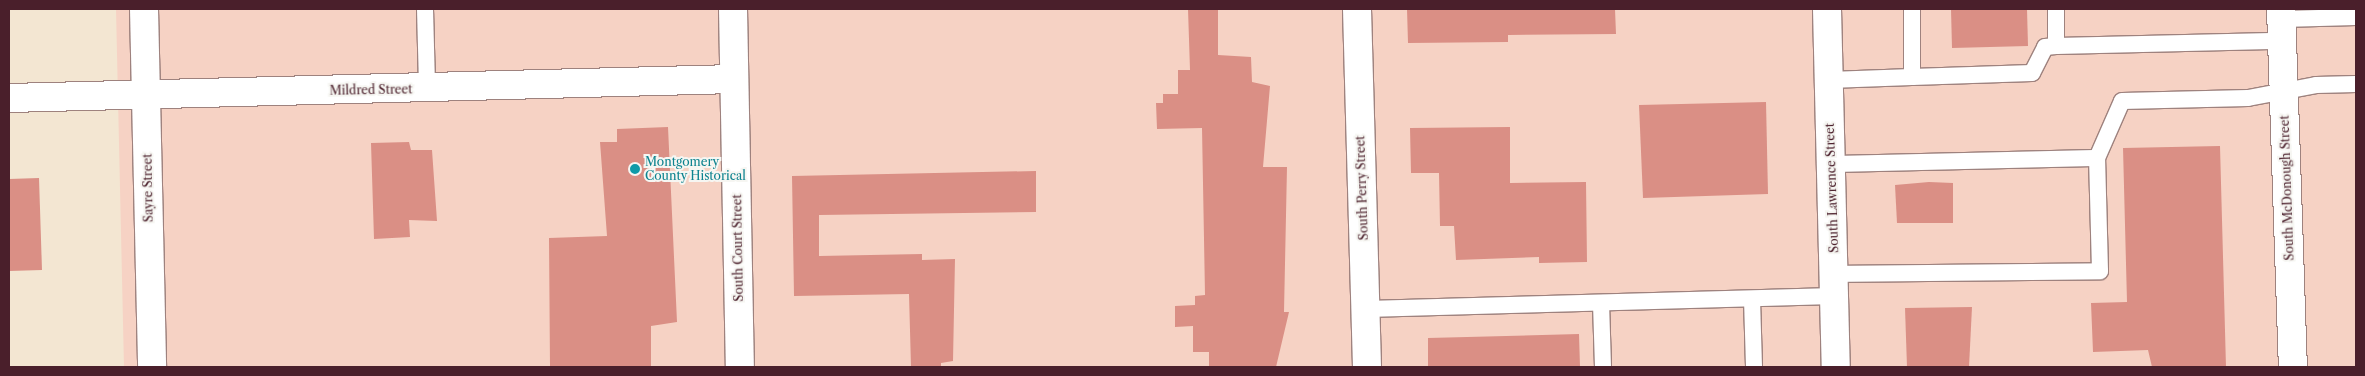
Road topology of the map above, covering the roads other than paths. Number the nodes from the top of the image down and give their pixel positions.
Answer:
1 (144, 9) edge
2 (425, 9) edge
3 (733, 9) edge
4 (1357, 9) edge
5 (1827, 9) edge
6 (1912, 9) edge
7 (2056, 9) edge
8 (2356, 17) edge
9 (2282, 23) edge
10 (2056, 46) junction
11 (1912, 77) junction
12 (734, 79) junction
13 (1829, 80) junction
14 (2356, 84) edge
15 (427, 88) junction
16 (2284, 94) junction
17 (146, 95) junction
18 (9, 98) edge
19 (2097, 158) junction
20 (1832, 164) junction
21 (1834, 285) junction
22 (1752, 299) junction
23 (1600, 303) junction
24 (1365, 309) junction
25 (152, 367) edge
26 (740, 367) edge
27 (1367, 367) edge
28 (1604, 367) edge
29 (1754, 367) edge
30 (1836, 367) edge
31 (2293, 367) edge

1 - 17 street, Sayre Street
2 - 15 lane
3 - 12 street, South Court Street
4 - 24 street, South Perry Street
5 - 13 street, South Lawrence Street
6 - 11 lane
7 - 10 lane
8 - 9 lane
9 - 10 lane
9 - 16 street, South McDonough Street
10 - 11 lane
11 - 13 lane
12 - 15 street, Mildred Street
12 - 26 street, South Court Street
13 - 20 street, South Lawrence Street
14 - 16 lane
15 - 17 street, Mildred Street
16 - 19 lane
16 - 31 street, South McDonough Street
17 - 18 street, Mildred Street
17 - 25 street, Sayre Street
19 - 20 lane
19 - 21 lane
20 - 21 street, South Lawrence Street
21 - 22 lane
21 - 30 street, South Lawrence Street
22 - 23 lane
22 - 29 lane
23 - 24 lane
23 - 28 lane
24 - 27 street, South Perry Street

